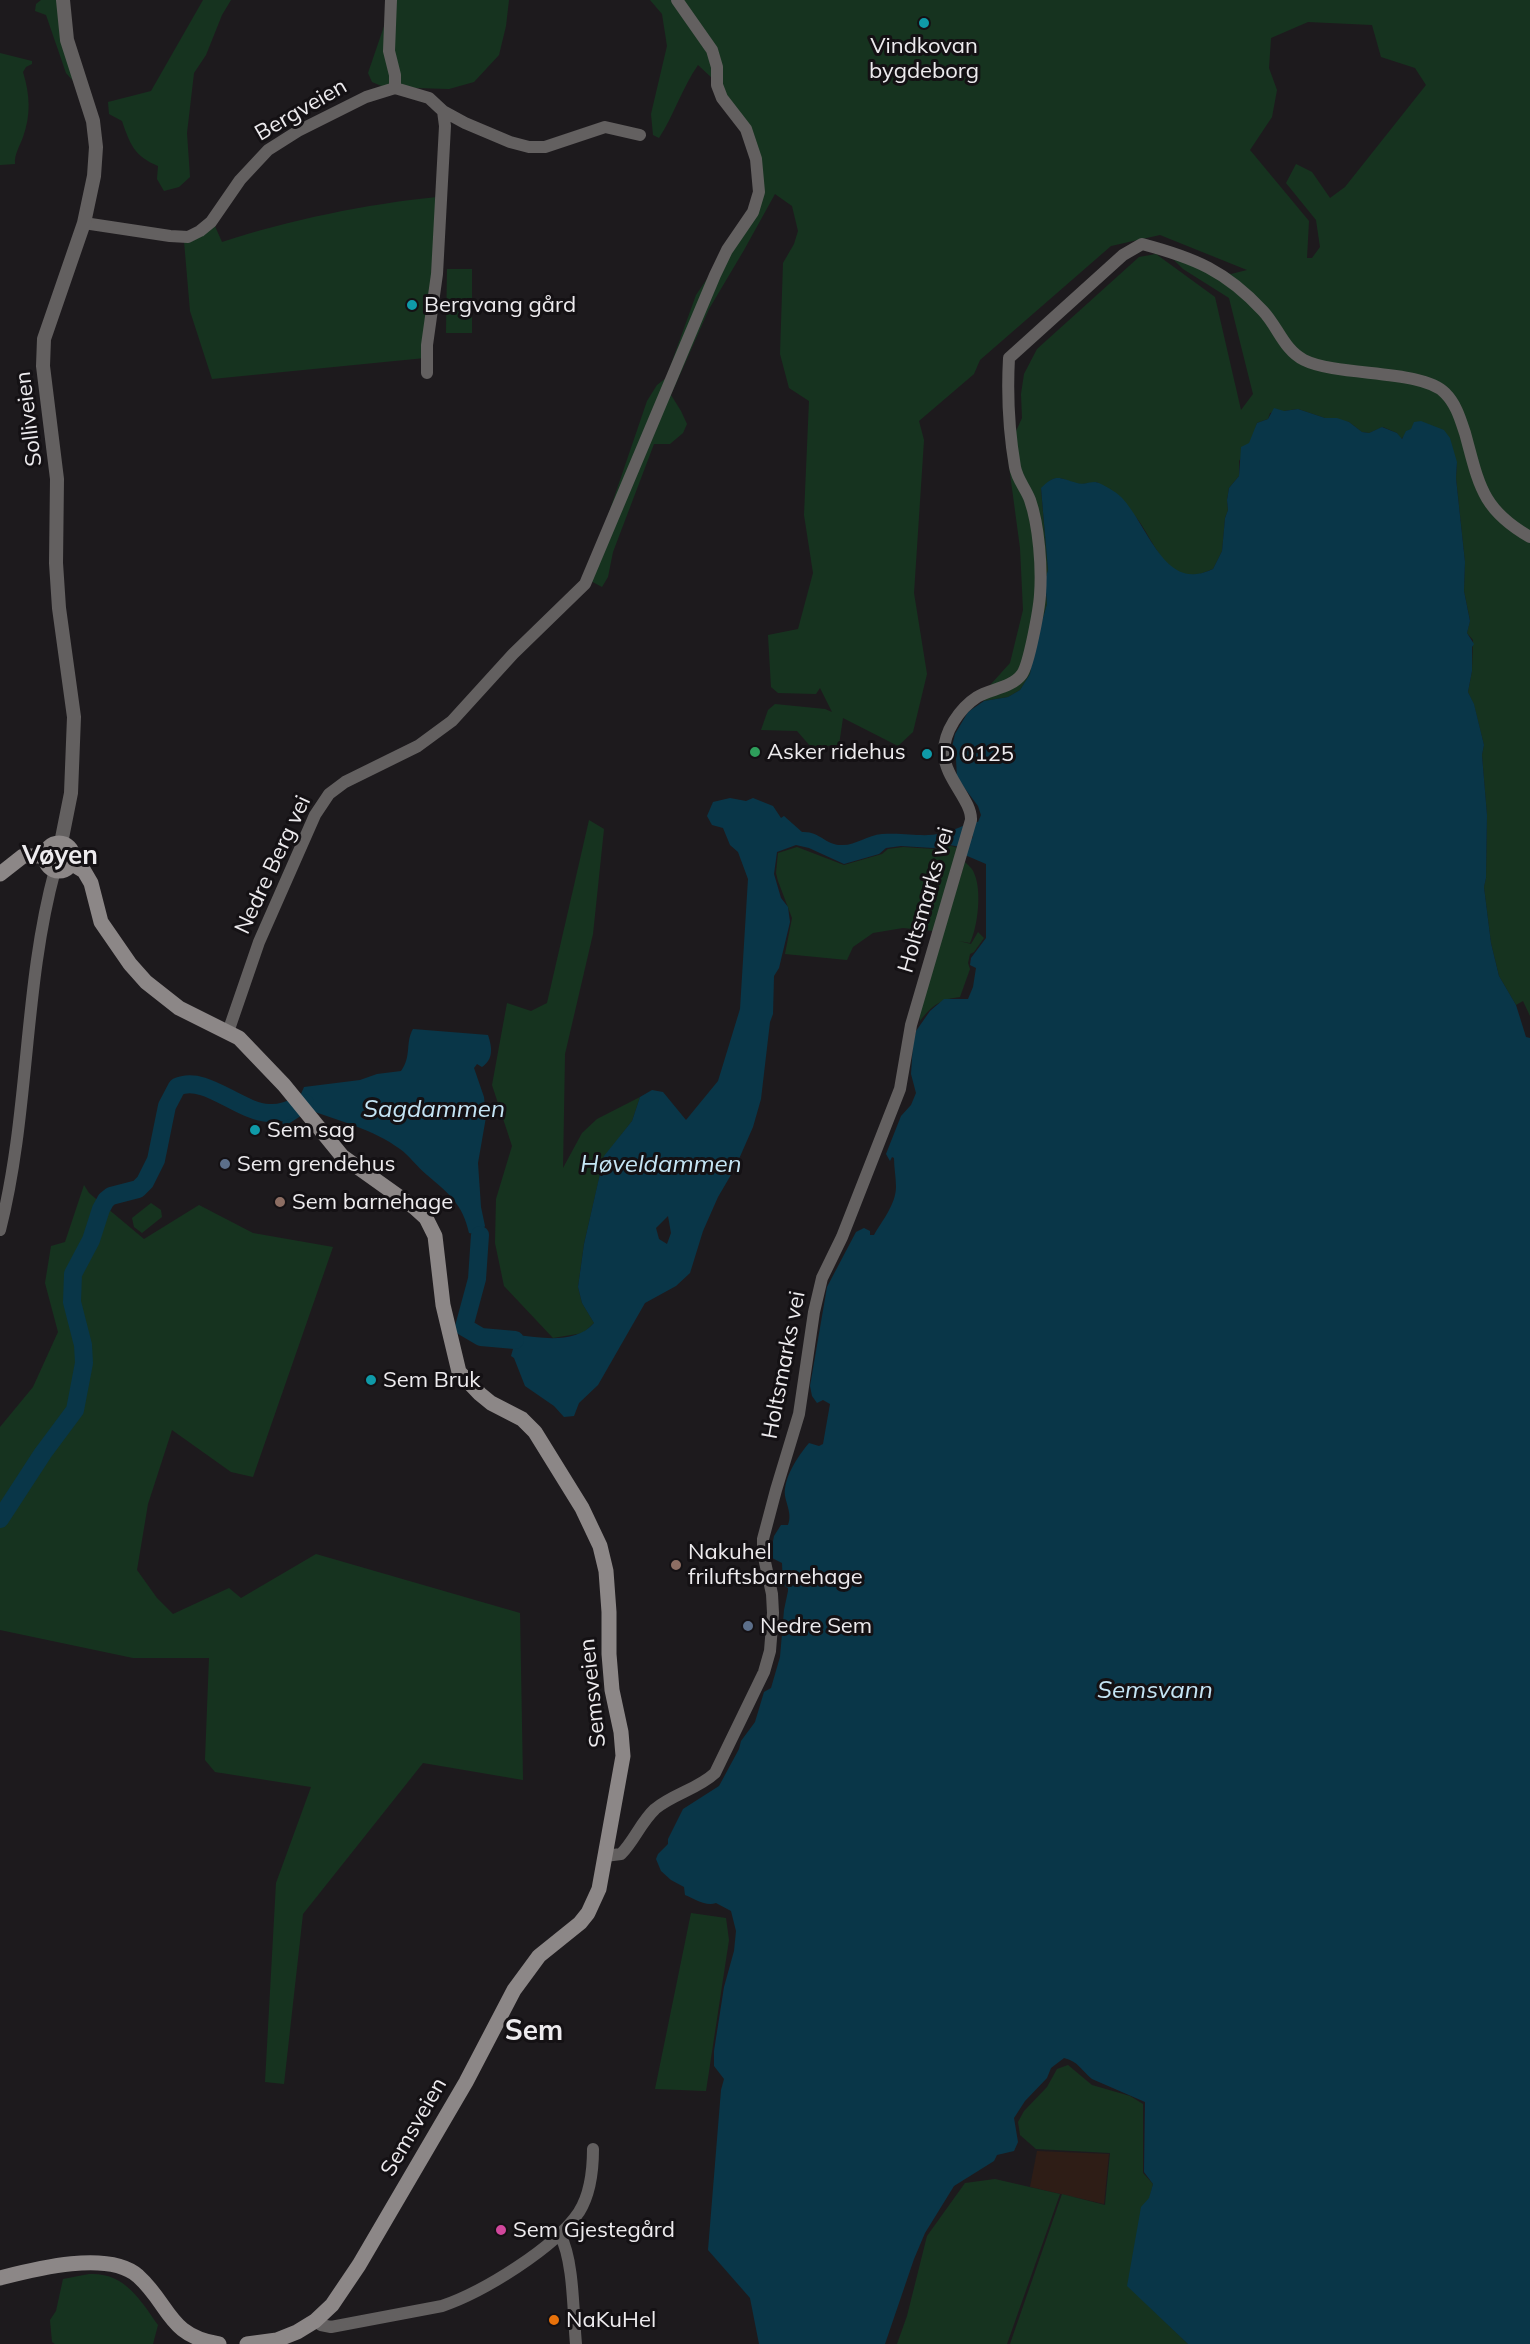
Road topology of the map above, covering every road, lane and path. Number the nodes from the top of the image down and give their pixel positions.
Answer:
1 (63, 0) edge
2 (391, 0) edge
3 (677, 0) edge
4 (395, 88) junction
5 (443, 111) junction
6 (640, 135) dead end
7 (84, 223) junction
8 (427, 373) dead end
9 (1530, 537) edge
10 (61, 843) junction
11 (46, 856) junction
12 (71, 863) junction
13 (55, 870) junction
14 (0, 874) edge
15 (228, 1032) junction
16 (0, 1230) edge
17 (605, 1856) junction
18 (592, 2149) dead end
19 (560, 2235) junction
20 (0, 2278) edge
21 (315, 2321) junction
22 (219, 2344) edge
23 (247, 2344) edge
24 (576, 2344) edge

1 - 7 street, Solliveien
2 - 4 street
3 - 15 street, Nedre Berg vei
4 - 5 street
4 - 7 street, Bergveien
5 - 6 street
5 - 8 street
7 - 10 street, Solliveien
9 - 17 street, Holtsmarks vei
10 - 11 main road
10 - 12 main road
11 - 13 main road
11 - 14 main road
12 - 13 main road
12 - 15 main road
13 - 16 street
15 - 17 main road, Semsveien
17 - 21 main road, Semsveien
18 - 19 street
19 - 21 street
19 - 24 street
20 - 22 main road
21 - 23 main road, Semsveien

